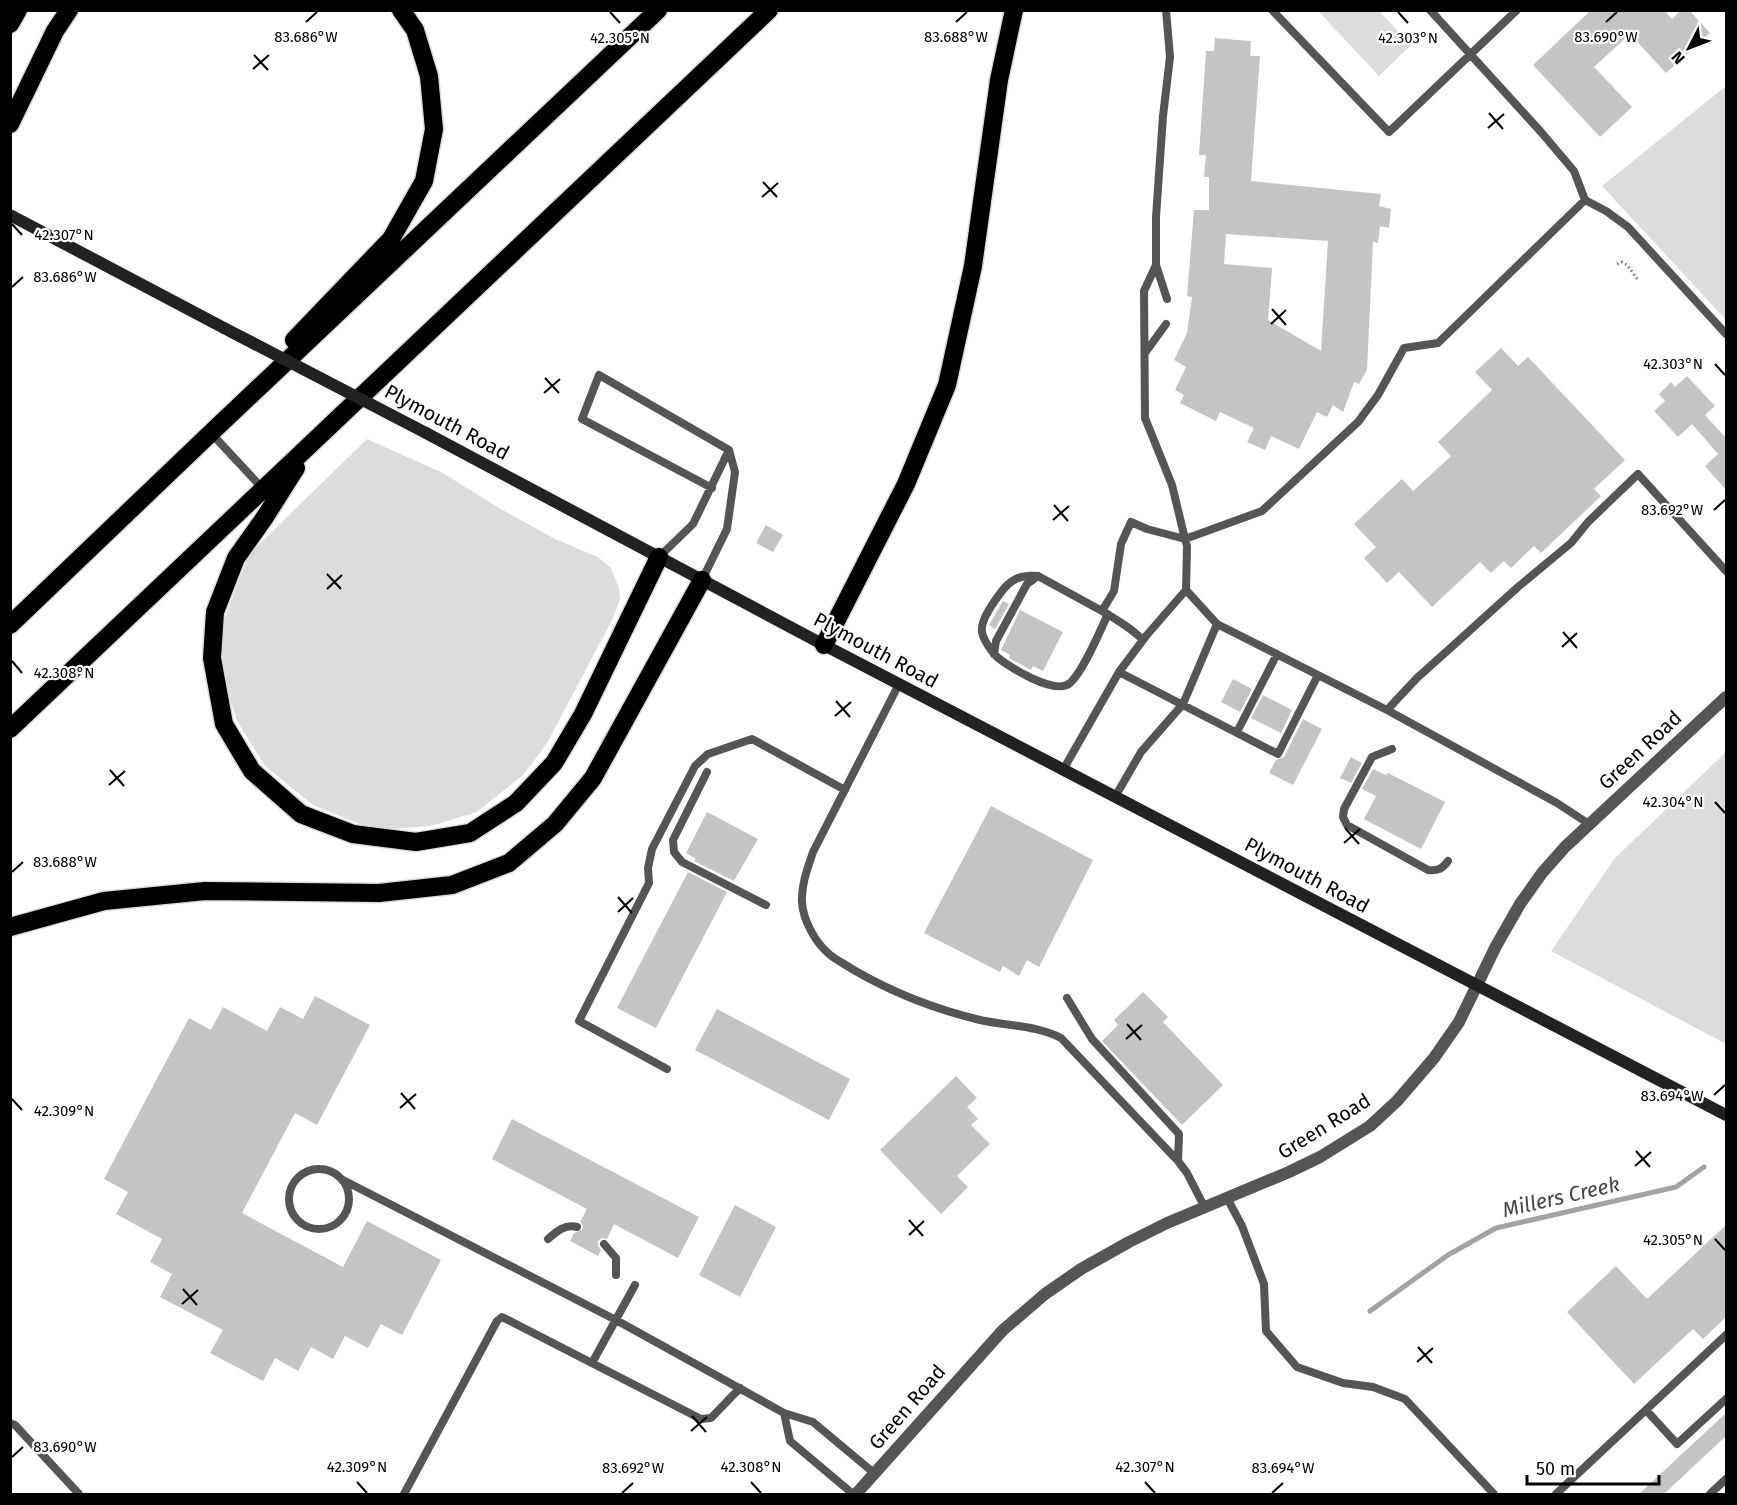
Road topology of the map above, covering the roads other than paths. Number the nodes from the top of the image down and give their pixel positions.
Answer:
1 (18, 10) edge
2 (69, 10) edge
3 (401, 10) edge
4 (658, 10) edge
5 (769, 10) edge
6 (1014, 10) edge
7 (1166, 10) edge
8 (1272, 10) edge
9 (1430, 10) edge
10 (1517, 10) edge
11 (10, 24) edge
12 (1471, 54) junction
13 (10, 124) edge
14 (1585, 200) junction
15 (10, 215) edge
16 (1156, 265) junction
17 (1167, 298) dead end
18 (1166, 324) dead end
19 (1726, 334) edge
20 (1144, 353) junction
21 (213, 430) junction
22 (309, 447) junction
23 (729, 450) junction
24 (712, 488) junction
25 (264, 490) junction
26 (1185, 539) junction
27 (658, 557) junction
28 (1726, 572) edge
29 (1038, 576) junction
30 (702, 580) junction
31 (1186, 590) junction
32 (1105, 613) junction
33 (1217, 624) junction
34 (10, 625) edge
35 (1143, 640) junction
36 (824, 645) junction
37 (994, 654) junction
38 (1276, 654) junction
39 (1119, 672) junction
40 (1317, 675) junction
41 (899, 684) junction
42 (1726, 697) edge
43 (1183, 704) junction
44 (1387, 710) junction
45 (10, 729) edge
46 (1237, 732) junction
47 (1392, 749) dead end
48 (1063, 770) junction
49 (707, 772) dead end
50 (845, 790) junction
51 (1115, 797) junction
52 (1589, 825) junction
53 (1448, 861) dead end
54 (766, 905) dead end
55 (10, 927) edge
56 (1477, 986) junction
57 (1067, 998) dead end
58 (667, 1069) dead end
59 (1726, 1115) edge
60 (1178, 1161) junction
61 (343, 1180) junction
62 (1227, 1198) junction
63 (1205, 1208) junction
64 (578, 1227) dead end
65 (548, 1239) dead end
66 (604, 1244) dead end
67 (616, 1275) dead end
68 (635, 1285) dead end
69 (616, 1320) junction
70 (1726, 1335) edge
71 (592, 1363) junction
72 (740, 1388) junction
73 (1726, 1399) edge
74 (1646, 1410) junction
75 (784, 1413) junction
76 (10, 1423) edge
77 (874, 1473) junction
78 (1726, 1479) edge
79 (79, 1494) edge
80 (404, 1494) edge
81 (855, 1494) edge
82 (1494, 1494) edge
83 (1556, 1494) edge
84 (1710, 1494) edge

1 - 11 highway
2 - 13 highway
3 - 21 highway
4 - 21 highway
5 - 22 highway
6 - 36 highway
7 - 16 lane
8 - 12 lane
9 - 12 lane
10 - 12 lane
12 - 14 lane
14 - 19 lane
14 - 26 lane
15 - 27 main road, Plymouth Road, bridge
16 - 17 lane
16 - 20 lane
18 - 20 lane
20 - 26 lane
21 - 25 lane
21 - 34 highway
22 - 25 highway
22 - 27 highway
23 - 24 lane
23 - 24 lane
23 - 30 lane
24 - 27 lane
25 - 45 highway
26 - 31 lane
26 - 32 lane
27 - 30 main road, Plymouth Road
28 - 44 lane
29 - 32 lane
29 - 37 lane
29 - 37 lane
30 - 36 main road, Plymouth Road
30 - 55 highway
31 - 33 lane
31 - 35 lane
32 - 35 lane
32 - 37 lane
33 - 38 lane
33 - 43 lane
35 - 39 lane
36 - 41 main road, Plymouth Road
38 - 40 lane
38 - 46 lane
39 - 43 lane
39 - 48 lane
40 - 44 lane
40 - 46 lane
41 - 48 main road, Plymouth Road
41 - 50 lane
42 - 52 street, Green Road
43 - 46 lane
43 - 51 lane
44 - 52 lane
47 - 53 lane
48 - 51 main road, Plymouth Road
49 - 54 lane
50 - 58 lane
50 - 60 lane
51 - 56 main road, Plymouth Road
52 - 56 street, Green Road
56 - 59 main road, Plymouth Road
56 - 62 street, Green Road
57 - 60 lane
60 - 63 lane
61 - 61 lane
61 - 69 lane
62 - 63 street, Green Road
62 - 82 lane
63 - 77 street, Green Road
64 - 65 lane
66 - 67 lane
68 - 69 lane
69 - 71 lane
69 - 72 lane
70 - 74 lane
71 - 72 lane
71 - 80 lane
72 - 75 lane
73 - 74 lane
74 - 83 lane
75 - 77 lane
75 - 81 lane
76 - 79 lane
77 - 81 street, Green Road
78 - 84 lane

